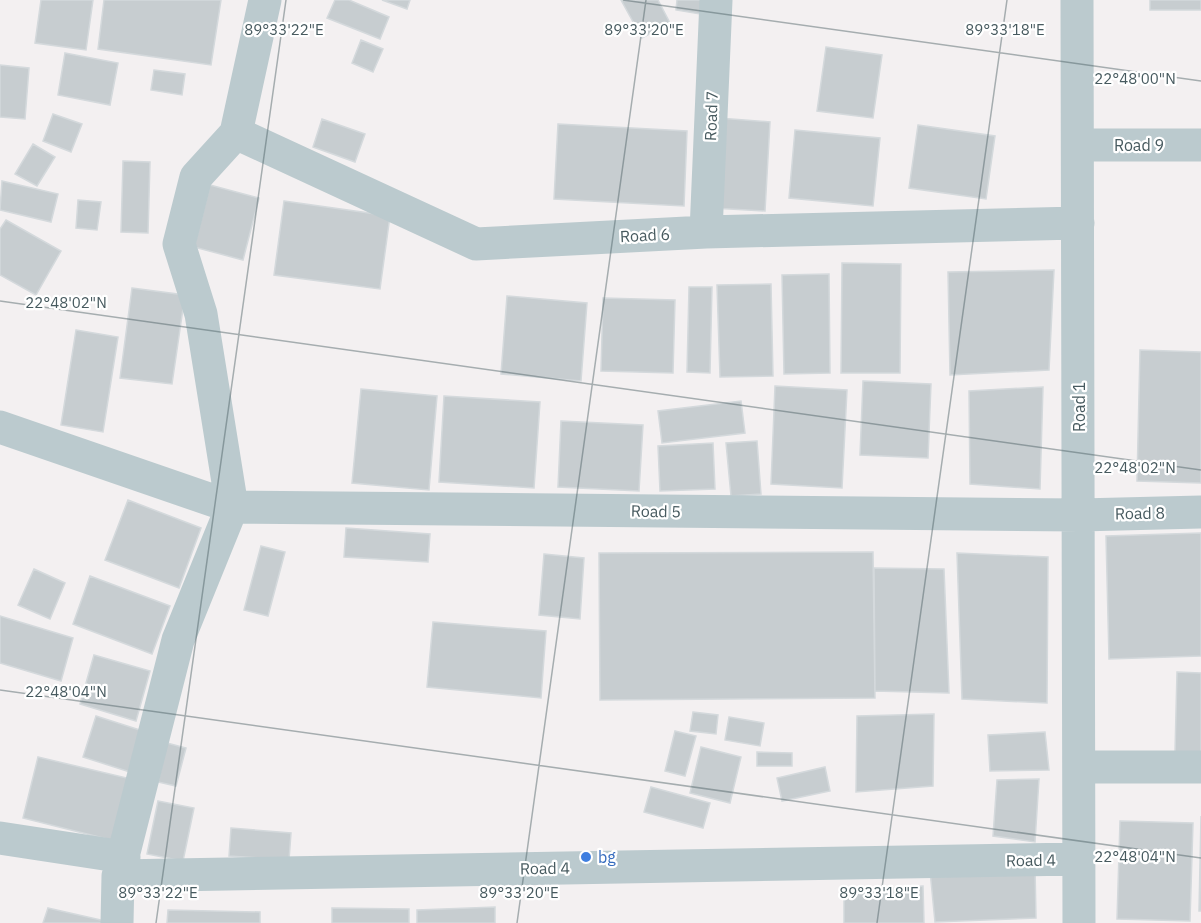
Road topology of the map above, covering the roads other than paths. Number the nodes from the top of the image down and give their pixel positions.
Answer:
1 (265, 0) edge
2 (716, 0) edge
3 (1077, 0) edge
4 (236, 133) junction
5 (1078, 145) junction
6 (1201, 145) edge
7 (1078, 223) junction
8 (706, 232) junction
9 (0, 428) edge
10 (232, 507) junction
11 (1201, 512) edge
12 (1080, 515) junction
13 (1079, 767) junction
14 (1201, 767) edge
15 (0, 838) edge
16 (1079, 859) junction
17 (121, 866) junction
18 (117, 923) edge
19 (1079, 923) edge

1 - 4 street
2 - 8 street, Road 7
3 - 5 street, Road 1
4 - 8 street, Road 6
4 - 10 street
5 - 6 street, Road 9
5 - 7 street, Road 1
7 - 8 street, Road 6
7 - 12 street, Road 1
9 - 10 street, Road 5
10 - 12 street, Road 5
10 - 17 street
11 - 12 street, Road 8
12 - 13 street, Road 1
13 - 14 street
13 - 16 street, Road 1
15 - 17 street, Road 4
16 - 17 street, Road 4
16 - 19 street, Road 1
17 - 18 street

